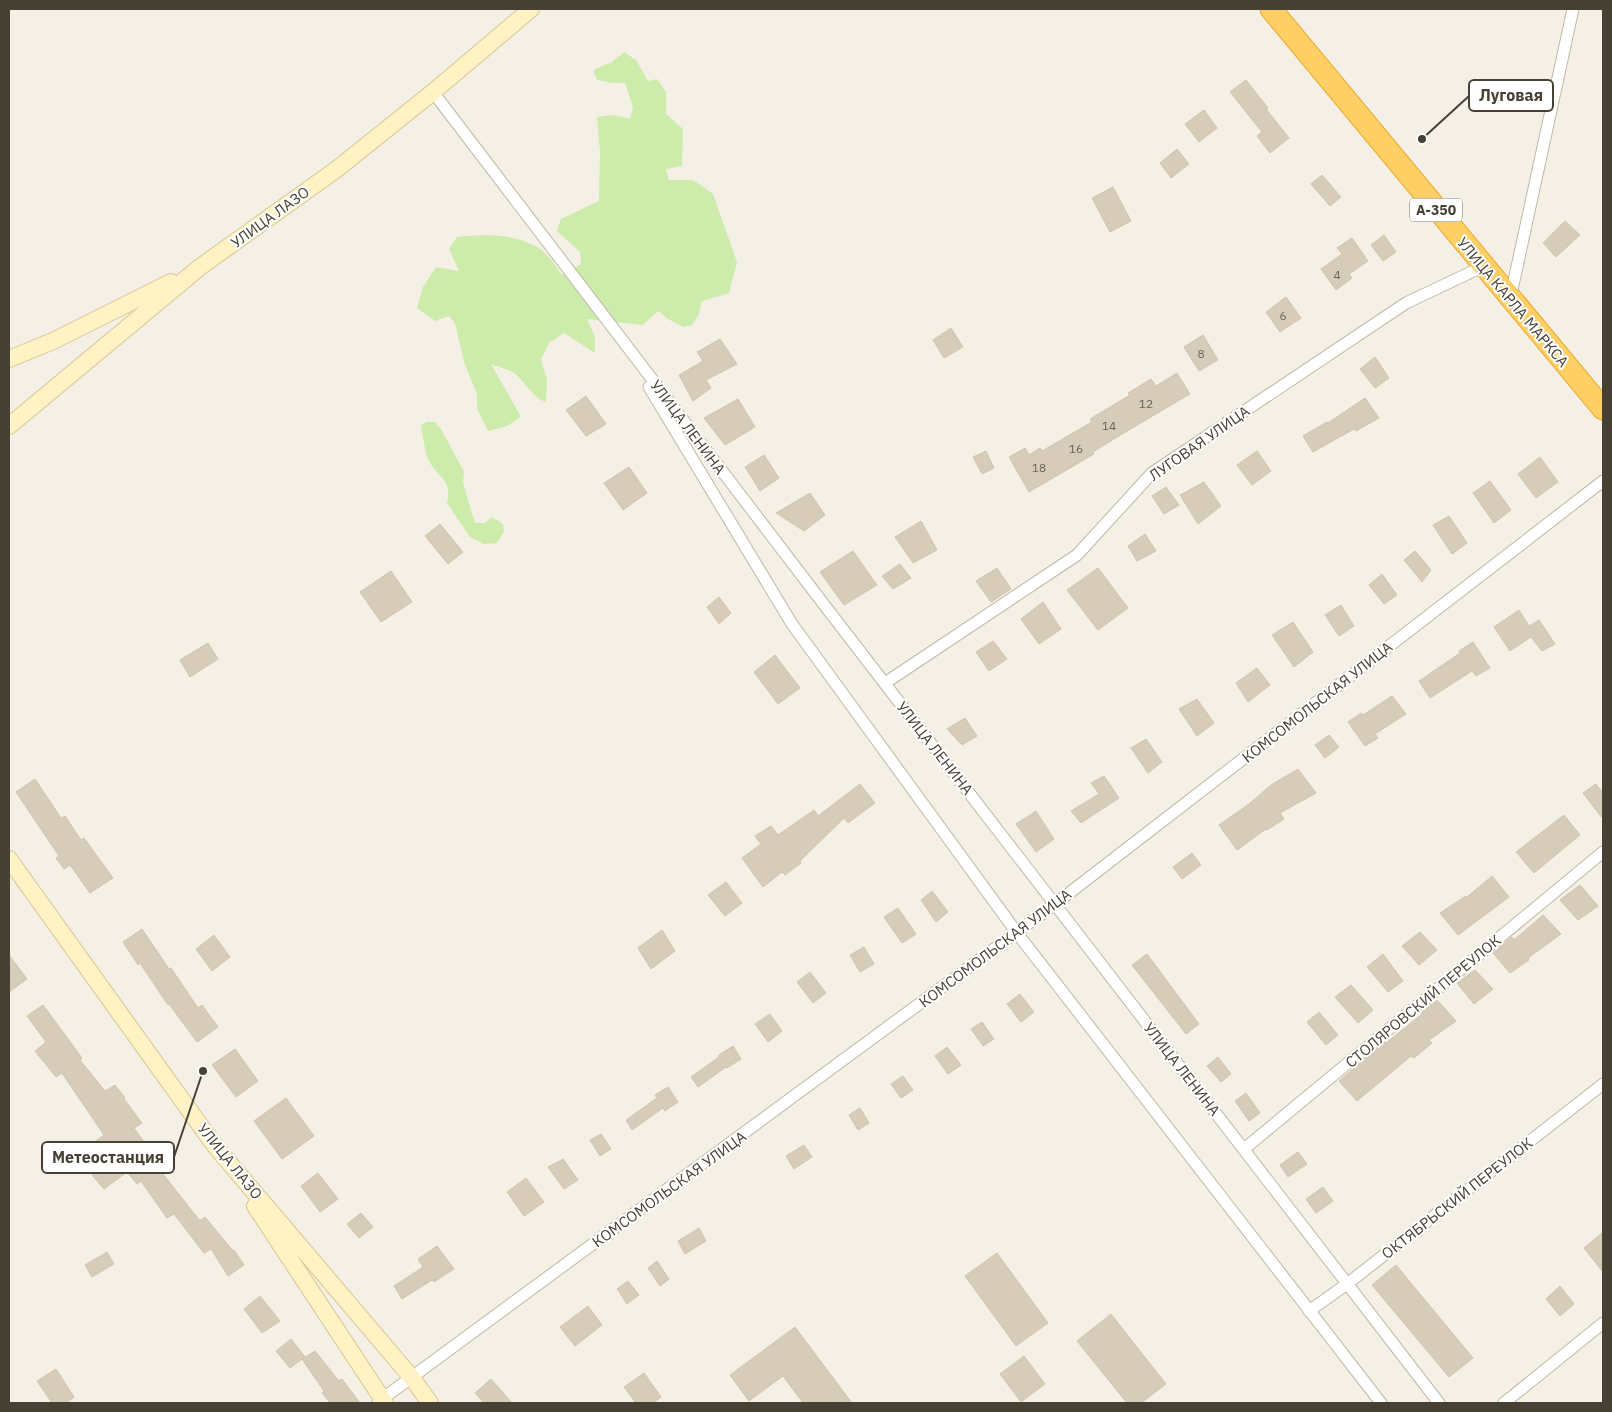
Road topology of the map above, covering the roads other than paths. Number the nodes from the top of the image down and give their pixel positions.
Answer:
1 (531, 9) edge
2 (1271, 9) edge
3 (1573, 9) edge
4 (433, 92) junction
5 (1484, 266) junction
6 (200, 267) junction
7 (1510, 299) junction
8 (620, 339) junction
9 (9, 359) edge
10 (1603, 409) edge
11 (9, 426) edge
12 (1603, 481) edge
13 (885, 683) junction
14 (1603, 852) edge
15 (9, 858) edge
16 (1055, 904) junction
17 (1017, 933) junction
18 (1603, 1084) edge
19 (215, 1146) junction
20 (1244, 1149) junction
21 (1347, 1284) junction
22 (1309, 1311) junction
23 (1603, 1323) edge
24 (412, 1378) junction
25 (381, 1402) edge
26 (430, 1403) edge
27 (1381, 1403) edge
28 (1439, 1403) edge
29 (1504, 1403) edge

1 - 4 street, УЛИЦА ЛАЗО
2 - 5 highway, УЛИЦА КАРЛА МАРКСА / А-350
3 - 7 street
4 - 6 street, УЛИЦА ЛАЗО
4 - 8 street, УЛИЦА ЛЕНИНА
5 - 7 highway, УЛИЦА КАРЛА МАРКСА / А-350
5 - 13 street, ЛУГОВАЯ УЛИЦА
6 - 9 street
6 - 11 street, УЛИЦА ЛАЗО
7 - 10 highway, УЛИЦА КАРЛА МАРКСА / А-350
8 - 13 street, УЛИЦА ЛЕНИНА
8 - 17 street
12 - 16 street, КОМСОМОЛЬСКАЯ УЛИЦА
13 - 16 street, УЛИЦА ЛЕНИНА
14 - 20 street, СТОЛЯРОВСКИЙ ПЕРЕУЛОК
15 - 19 street, УЛИЦА ЛАЗО
16 - 17 street, КОМСОМОЛЬСКАЯ УЛИЦА
16 - 20 street, УЛИЦА ЛЕНИНА
17 - 22 street
17 - 24 street, КОМСОМОЛЬСКАЯ УЛИЦА
18 - 21 street, ОКТЯБРЬСКИЙ ПЕРЕУЛОК
19 - 24 street, УЛИЦА ЛАЗО
19 - 25 street
20 - 21 street, УЛИЦА ЛЕНИНА
21 - 22 street, ОКТЯБРЬСКИЙ ПЕРЕУЛОК
21 - 28 street, УЛИЦА ЛЕНИНА
22 - 27 street
23 - 29 street
24 - 25 street, КОМСОМОЛЬСКАЯ УЛИЦА
24 - 26 street, УЛИЦА ЛАЗО

